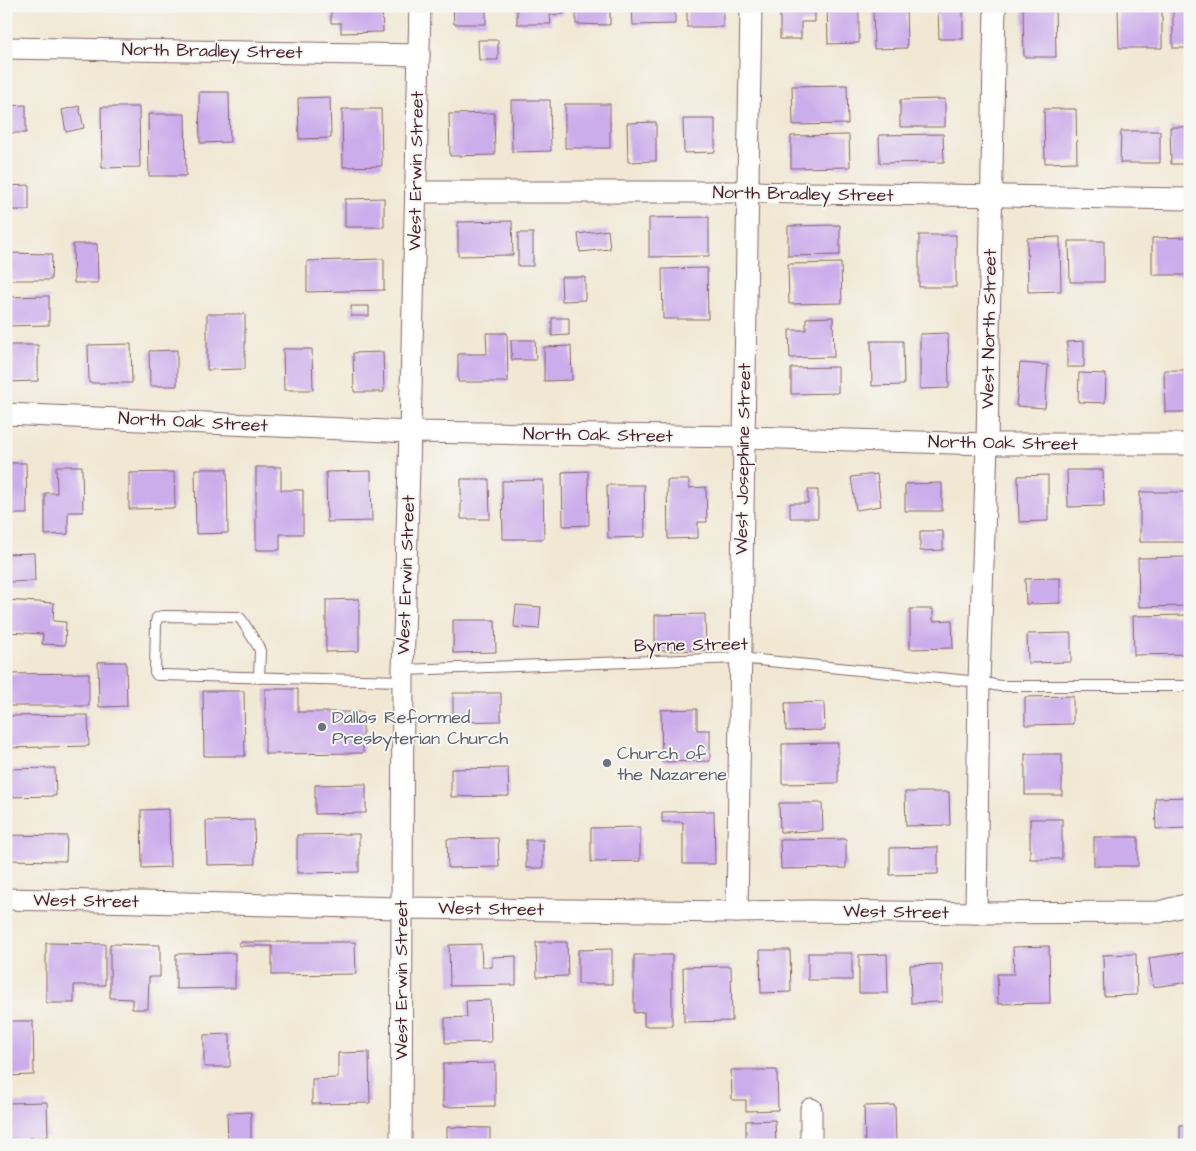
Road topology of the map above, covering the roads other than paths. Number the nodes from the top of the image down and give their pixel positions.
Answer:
1 (420, 6) edge
2 (751, 6) edge
3 (994, 6) edge
4 (6, 48) edge
5 (419, 54) junction
6 (416, 192) junction
7 (748, 192) junction
8 (991, 197) junction
9 (1190, 199) edge
10 (6, 414) edge
11 (410, 432) junction
12 (744, 437) junction
13 (987, 444) junction
14 (1190, 444) edge
15 (739, 658) junction
16 (403, 676) junction
17 (259, 678) junction
18 (979, 682) junction
19 (1190, 686) edge
20 (6, 899) edge
21 (1190, 904) edge
22 (401, 908) junction
23 (737, 912) junction
24 (976, 913) junction
25 (812, 1110) dead end
26 (401, 1145) edge
27 (811, 1145) edge

1 - 5 street, West Erwin Street
2 - 7 street, West Josephine Street
3 - 8 street, West North Street
4 - 5 street, North Bradley Street
5 - 6 street, West Erwin Street
6 - 7 street, North Bradley Street
6 - 11 street, West Erwin Street
7 - 8 street, North Bradley Street
7 - 12 street, West Josephine Street
8 - 9 street, North Bradley Street
8 - 13 street, West North Street
10 - 11 street, North Oak Street
11 - 12 street, North Oak Street
11 - 16 street, West Erwin Street
12 - 13 street, North Oak Street
12 - 15 street, West Josephine Street
13 - 14 street, North Oak Street
13 - 18 street, West North Street
15 - 16 lane, Byrne Street
15 - 18 lane, Byrne Street
15 - 23 street, West Josephine Street
16 - 17 lane, Byrne Street
16 - 22 street, West Erwin Street
17 - 17 lane, Byrne Street
18 - 19 lane
18 - 24 street
20 - 22 street, West Street
21 - 24 street, West Street
22 - 23 street, West Street
22 - 26 street, West Erwin Street
23 - 24 street, West Street
25 - 27 street

